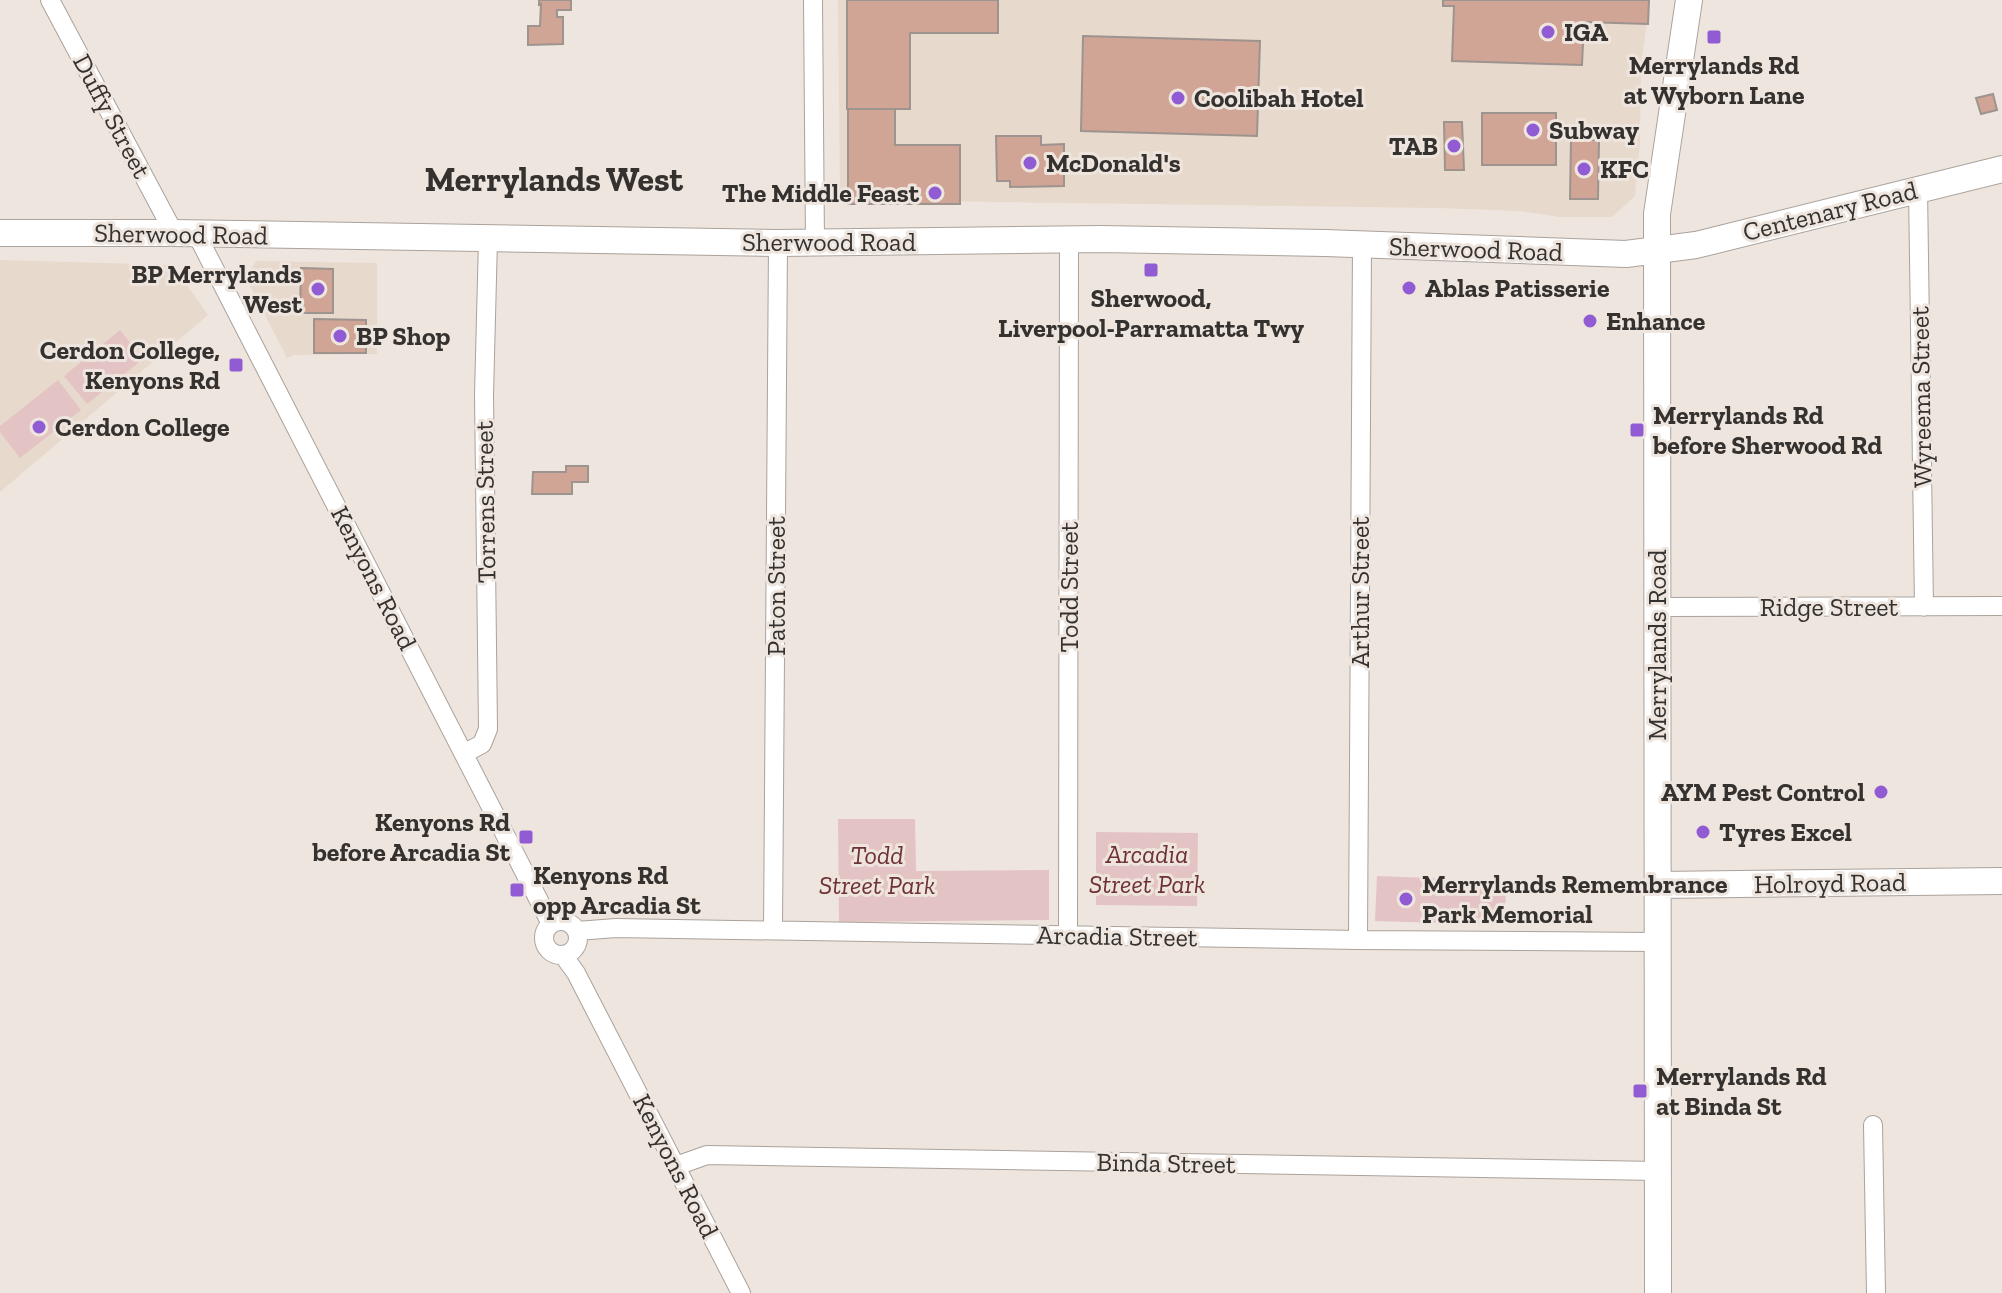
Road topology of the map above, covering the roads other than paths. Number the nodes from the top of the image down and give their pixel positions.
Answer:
1 (50, 0) edge
2 (813, 0) edge
3 (1689, 0) edge
4 (2002, 169) edge
5 (1918, 188) junction
6 (0, 233) edge
7 (185, 233) junction
8 (488, 239) junction
9 (1069, 239) junction
10 (778, 243) junction
11 (815, 243) junction
12 (1362, 244) junction
13 (1657, 250) junction
14 (2002, 606) edge
15 (1657, 607) junction
16 (1924, 607) junction
17 (465, 753) junction
18 (2002, 881) edge
19 (1658, 885) junction
20 (551, 924) junction
21 (773, 930) junction
22 (577, 931) junction
23 (1068, 936) junction
24 (1358, 940) junction
25 (1658, 942) junction
26 (563, 955) junction
27 (1873, 1125) dead end
28 (676, 1166) junction
29 (1658, 1171) junction
30 (741, 1293) edge
31 (1658, 1293) edge
32 (1876, 1293) edge

1 - 7 street, Duffy Street
2 - 11 street
3 - 13 main road, Merrylands Road
4 - 5 main road, Centenary Road
5 - 13 main road, Centenary Road
5 - 16 street, Wyreema Street
6 - 7 main road, Sherwood Road
7 - 8 main road, Sherwood Road
7 - 17 street, Kenyons Road
8 - 10 main road, Sherwood Road
8 - 17 street, Torrens Street
9 - 11 main road, Sherwood Road
9 - 12 main road, Sherwood Road
9 - 23 street, Todd Street
10 - 11 main road, Sherwood Road
10 - 21 street, Paton Street
12 - 13 main road, Sherwood Road
12 - 24 street, Arthur Street
13 - 15 main road, Merrylands Road
14 - 16 street, Ridge Street
15 - 16 street, Ridge Street
15 - 19 main road, Merrylands Road
17 - 20 street, Kenyons Road
18 - 19 main road, Holroyd Road
19 - 25 main road, Merrylands Road
20 - 22 street
20 - 26 street
21 - 22 street, Arcadia Street
21 - 23 street, Arcadia Street
22 - 26 street
23 - 24 street, Arcadia Street
24 - 25 street, Arcadia Street
25 - 29 main road, Merrylands Road
26 - 28 street, Kenyons Road
27 - 32 street
28 - 29 street, Binda Street
28 - 30 street, Kenyons Road
29 - 31 main road, Merrylands Road

